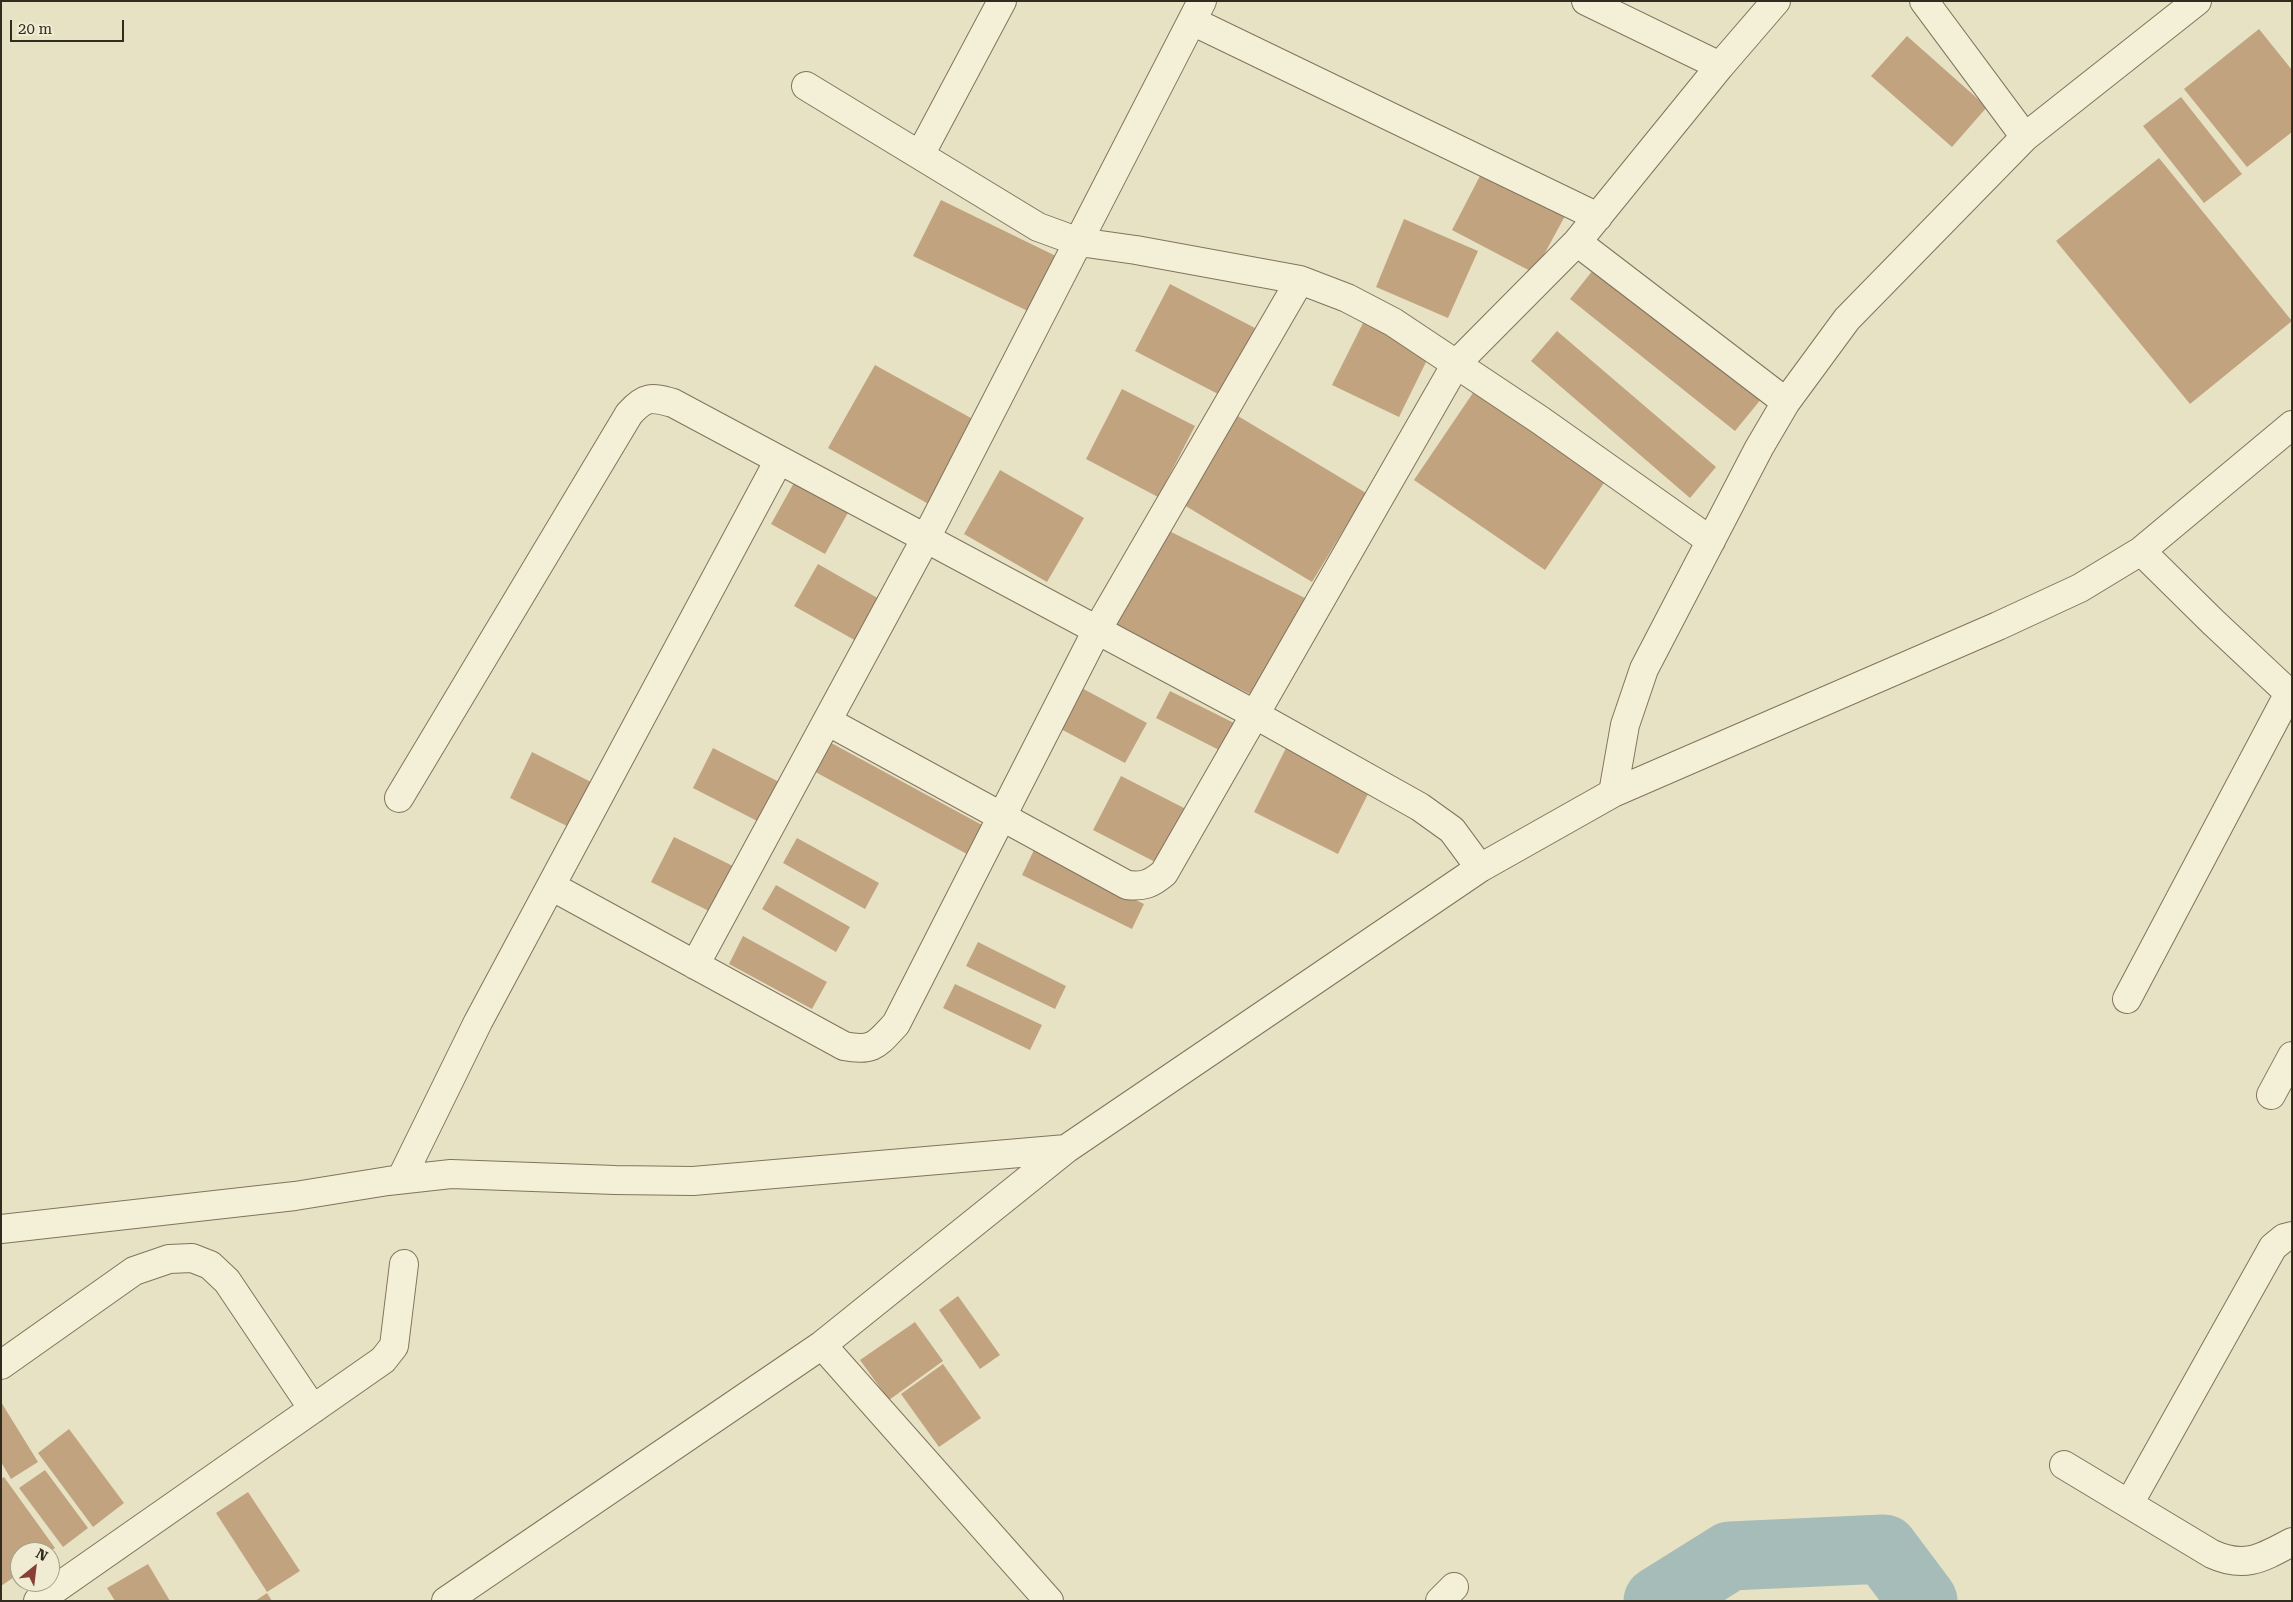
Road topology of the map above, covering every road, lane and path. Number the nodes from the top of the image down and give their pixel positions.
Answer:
1 (1002, 1) edge
2 (1586, 1) edge
3 (1776, 1) edge
4 (1924, 1) edge
5 (2198, 1) edge
6 (1197, 11) edge
7 (1720, 66) junction
8 (806, 86) dead end
9 (2025, 137) junction
10 (920, 155) junction
11 (1598, 217) junction
12 (1079, 242) junction
13 (1577, 242) junction
14 (1300, 280) junction
15 (1456, 364) junction
16 (1786, 402) junction
17 (2292, 425) edge
18 (779, 460) junction
19 (926, 538) junction
20 (1711, 540) junction
21 (2141, 551) junction
22 (1097, 630) junction
23 (2290, 694) edge
24 (1254, 714) junction
25 (827, 721) junction
26 (1613, 793) junction
27 (399, 798) dead end
28 (1002, 818) junction
29 (1480, 868) junction
30 (551, 886) junction
31 (695, 965) junction
32 (2127, 999) dead end
33 (2292, 1056) edge
34 (2271, 1095) dead end
35 (1066, 1149) junction
36 (401, 1179) junction
37 (1, 1229) edge
38 (2292, 1236) edge
39 (404, 1264) dead end
40 (822, 1345) junction
41 (1, 1365) edge
42 (313, 1409) junction
43 (2064, 1465) dead end
44 (2129, 1504) junction
45 (2292, 1542) edge
46 (38, 1601) edge
47 (446, 1601) edge
48 (1049, 1601) edge

1 - 10 street
2 - 7 street
3 - 7 street
4 - 9 street
5 - 9 street
6 - 11 street
6 - 12 street
7 - 11 street
8 - 10 street
9 - 16 street
10 - 12 street
11 - 13 street
12 - 14 street
12 - 19 street
13 - 15 street
13 - 16 street
14 - 15 street
14 - 22 street
15 - 20 street
15 - 24 street
16 - 20 street
17 - 21 street
18 - 19 street
18 - 27 street
18 - 30 street
19 - 22 street
19 - 25 street
20 - 26 street
21 - 23 street
21 - 26 street
22 - 24 street
22 - 28 street
23 - 32 street
24 - 28 street
24 - 29 street
25 - 28 street
25 - 31 street
26 - 29 street
28 - 31 street
29 - 35 street
30 - 31 street
30 - 36 street
33 - 34 street
35 - 36 street
35 - 40 street
36 - 37 street
38 - 44 street
39 - 42 street
40 - 47 street
40 - 48 street
41 - 42 street
42 - 46 street
43 - 44 street
44 - 45 street

